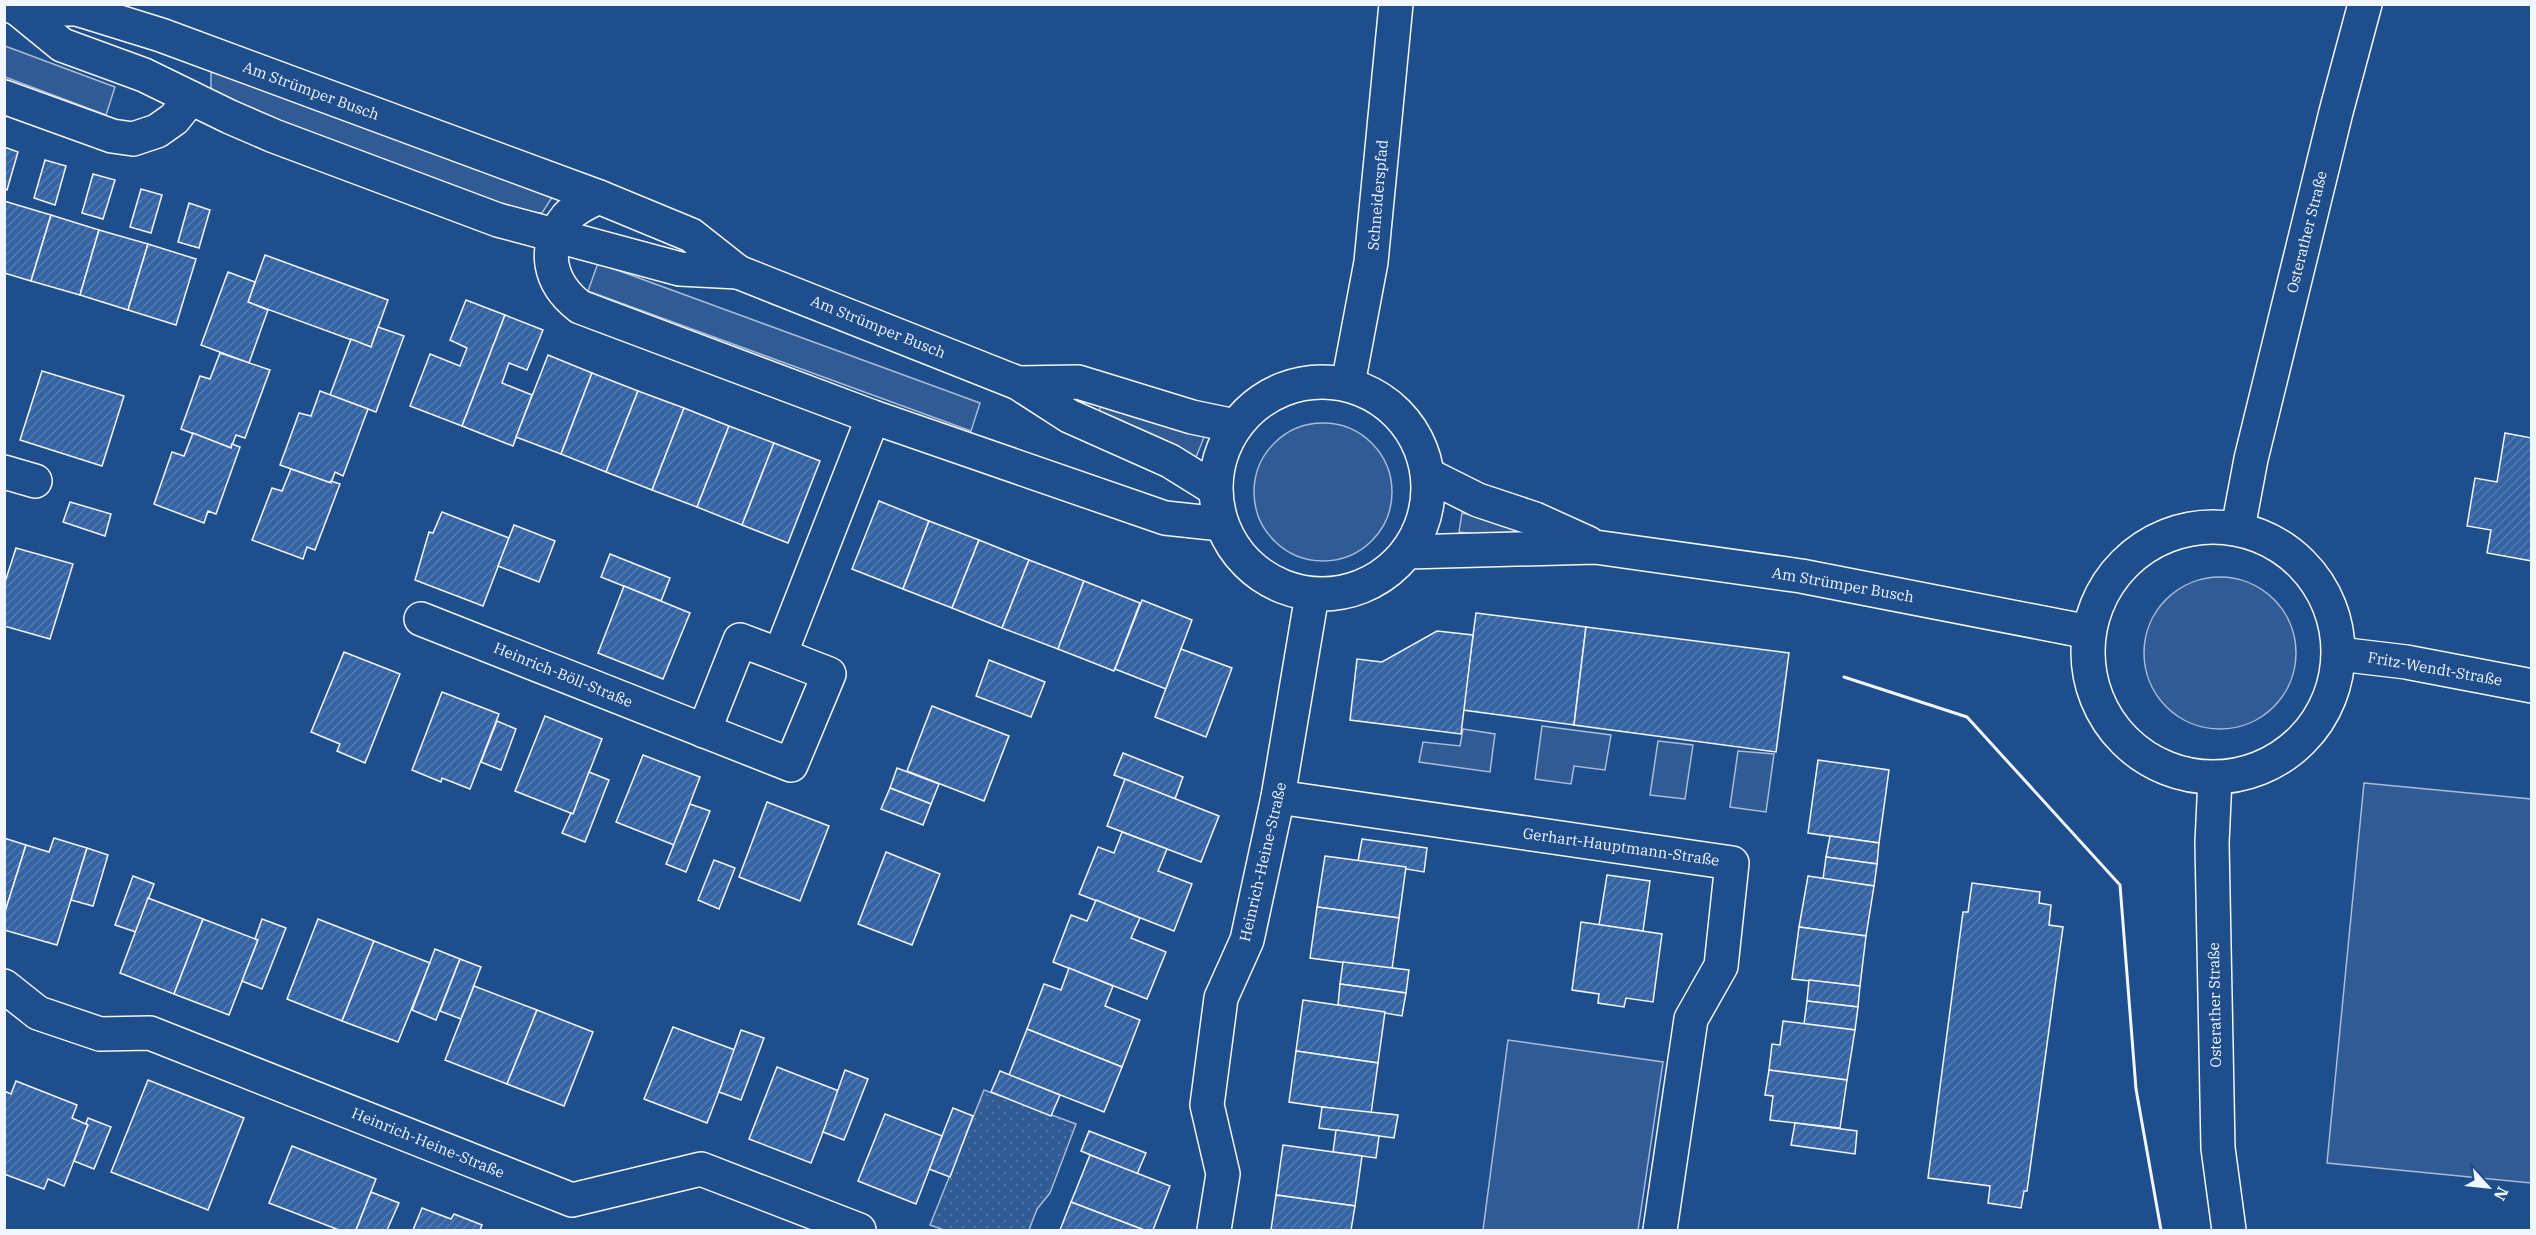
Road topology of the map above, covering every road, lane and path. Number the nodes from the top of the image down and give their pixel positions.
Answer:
1 (1396, 4) edge
2 (2365, 4) edge
3 (12, 7) edge
4 (4, 97) edge
5 (191, 98) junction
6 (599, 197) junction
7 (556, 235) junction
8 (738, 272) junction
9 (1018, 383) junction
10 (1348, 384) junction
11 (873, 417) junction
12 (1235, 426) junction
13 (1428, 475) junction
14 (1215, 489) junction
15 (1221, 524) junction
16 (2238, 528) junction
17 (1595, 547) junction
18 (1407, 552) junction
19 (1312, 595) junction
20 (422, 619) dead end
21 (2089, 632) junction
22 (2339, 654) junction
23 (780, 655) junction
24 (2532, 686) edge
25 (704, 731) junction
26 (2215, 778) junction
27 (1278, 797) junction
28 (4, 986) edge
29 (859, 1230) edge
30 (1214, 1230) edge
31 (1660, 1230) edge
32 (2229, 1230) edge

1 - 10 street, Schneiderspfad
2 - 16 street, Osterather Straße
3 - 5 street, Am Strümper Busch
3 - 6 street, Am Strümper Busch
4 - 5 street
5 - 7 street, Am Strümper Busch
6 - 7 street
6 - 8 street, Am Strümper Busch
7 - 8 street, Am Strümper Busch
7 - 11 street
8 - 9 street, Am Strümper Busch
9 - 12 street, Am Strümper Busch
9 - 14 street, Am Strümper Busch
10 - 12 street
10 - 13 street
11 - 15 street
11 - 23 street
12 - 14 street
13 - 17 street, Am Strümper Busch
13 - 18 street
14 - 15 street
15 - 19 street
16 - 21 street
16 - 22 street
17 - 18 street, Am Strümper Busch
17 - 21 street, Am Strümper Busch
18 - 19 street
19 - 27 street, Heinrich-Heine-Straße
20 - 25 street, Heinrich-Böll-Straße
21 - 26 street
22 - 24 street, Fritz-Wendt-Straße
22 - 26 street
23 - 25 street, Heinrich-Böll-Straße
23 - 25 street, Heinrich-Böll-Straße
26 - 32 street, Osterather Straße
27 - 30 street, Heinrich-Heine-Straße
27 - 31 street, Gerhart-Hauptmann-Straße
28 - 29 street, Heinrich-Heine-Straße

